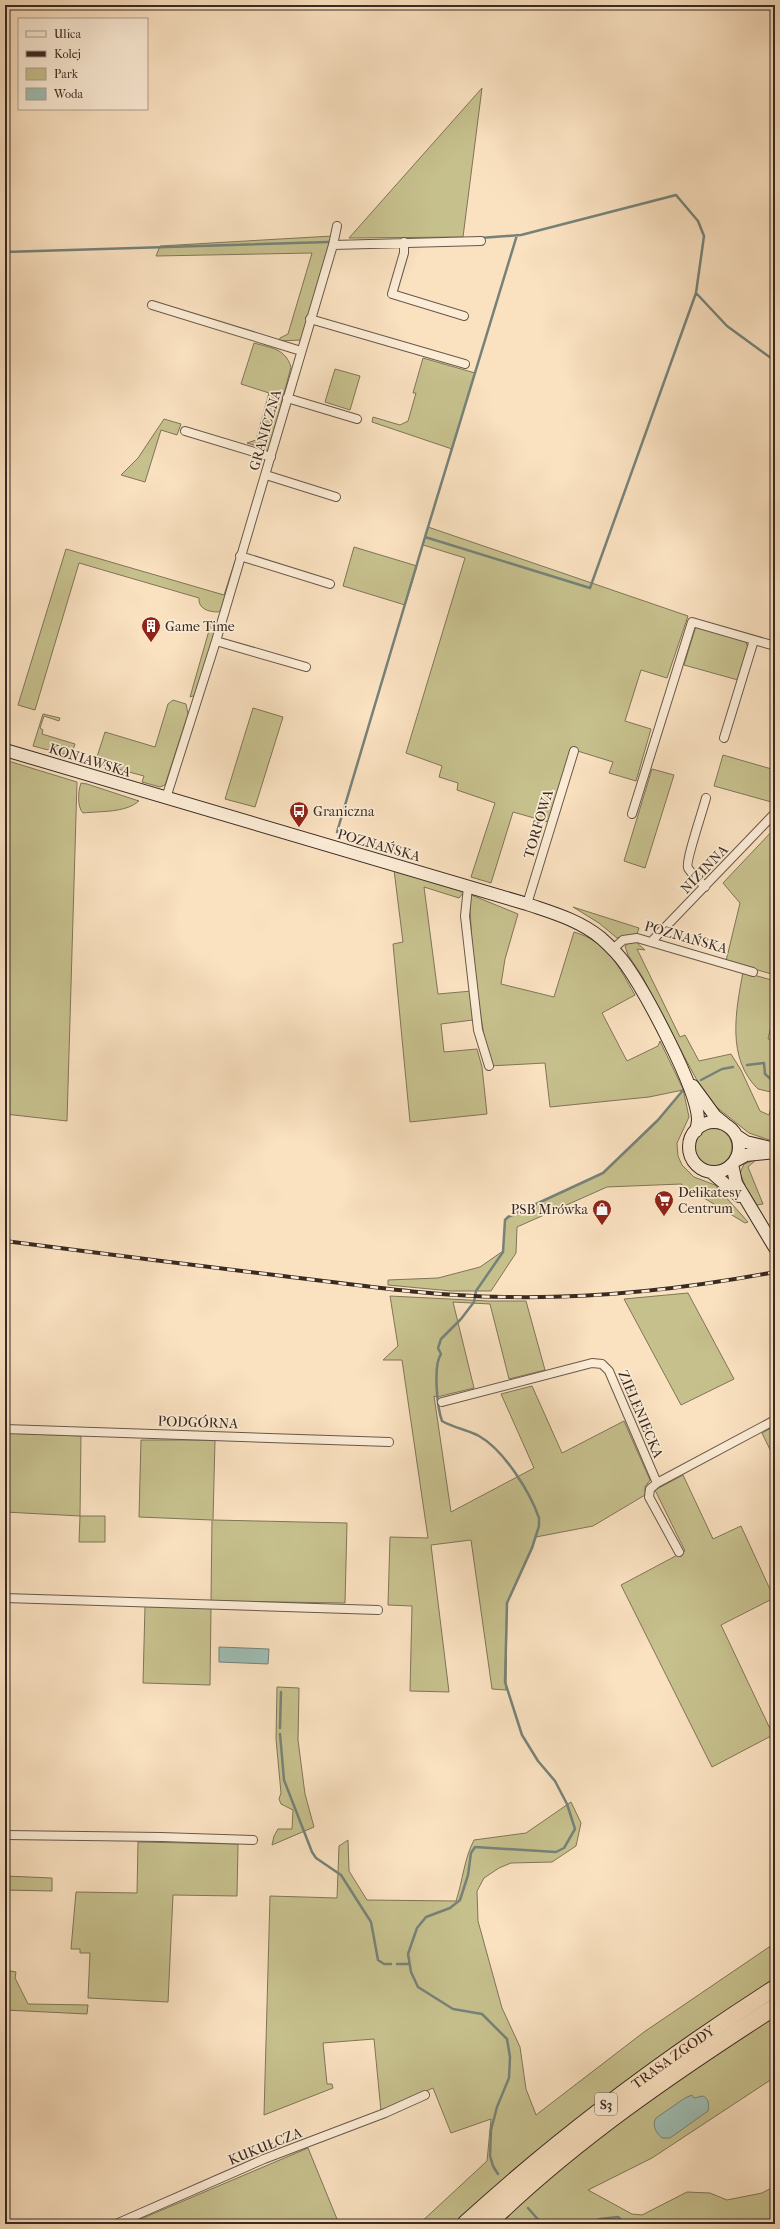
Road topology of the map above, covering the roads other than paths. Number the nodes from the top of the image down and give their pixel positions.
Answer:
1 (337, 226) dead end
2 (481, 241) dead end
3 (404, 242) junction
4 (333, 245) junction
5 (152, 305) dead end
6 (464, 316) dead end
7 (310, 319) junction
8 (301, 351) junction
9 (465, 364) dead end
10 (287, 398) junction
11 (358, 419) dead end
12 (185, 431) dead end
13 (271, 457) junction
14 (266, 475) junction
15 (336, 497) dead end
16 (240, 556) junction
17 (330, 584) dead end
18 (754, 640) junction
19 (216, 641) junction
20 (775, 646) edge
21 (306, 667) dead end
22 (724, 738) dead end
23 (5, 750) edge
24 (574, 751) dead end
25 (166, 798) junction
26 (706, 798) dead end
27 (775, 813) edge
28 (632, 814) dead end
29 (468, 887) junction
30 (706, 887) junction
31 (527, 904) junction
32 (651, 942) junction
33 (613, 949) junction
34 (753, 972) dead end
35 (489, 1066) dead end
36 (684, 1074) junction
37 (728, 1127) junction
38 (696, 1131) junction
39 (737, 1136) junction
40 (775, 1150) edge
41 (733, 1163) junction
42 (711, 1172) junction
43 (750, 1207) junction
44 (775, 1248) edge
45 (442, 1402) dead end
46 (775, 1420) edge
47 (5, 1429) edge
48 (389, 1442) dead end
49 (657, 1483) junction
50 (679, 1552) dead end
51 (5, 1598) edge
52 (378, 1610) dead end
53 (5, 1835) edge
54 (253, 1840) dead end
55 (775, 1988) edge
56 (775, 2007) edge
57 (425, 2095) dead end
58 (116, 2224) edge
59 (465, 2224) edge
60 (488, 2224) edge

1 - 4 street, GRANICZNA
2 - 3 street
3 - 4 street
3 - 6 street
4 - 7 street, GRANICZNA
5 - 8 street
7 - 8 street, GRANICZNA
7 - 9 street
8 - 10 street, GRANICZNA
10 - 11 street
10 - 13 street, GRANICZNA
12 - 13 street
13 - 14 street, GRANICZNA
14 - 15 street
14 - 16 street, GRANICZNA
16 - 17 street
16 - 19 street, GRANICZNA
18 - 20 street
18 - 22 street
18 - 28 street
19 - 21 street
19 - 25 street, GRANICZNA
23 - 25 main road, KONIAWSKA
24 - 31 street, TORFOWA
25 - 29 main road, POZNAŃSKA
26 - 30 street
27 - 30 street, NIZINNA
29 - 31 main road, POZNAŃSKA
29 - 35 street
30 - 32 street, NIZINNA
31 - 33 main road, POZNAŃSKA
32 - 33 street, POZNAŃSKA
32 - 34 street, POZNAŃSKA
33 - 36 main road, POZNAŃSKA
36 - 37 main road, POZNAŃSKA
36 - 38 main road, POZNAŃSKA
37 - 38 main road
37 - 39 main road
38 - 42 main road
39 - 40 main road
39 - 41 main road
40 - 41 main road
41 - 42 main road
41 - 43 main road
42 - 43 main road
43 - 44 main road
45 - 49 street, ZIELENIECKA
46 - 49 street, ZIELENIECKA
47 - 48 street, PODGÓRNA
49 - 50 street
51 - 52 street
53 - 54 street
55 - 59 highway, TRASA ZGODY / S3
56 - 60 highway, TRASA ZGODY / S3
57 - 58 street, KUKUŁCZA

